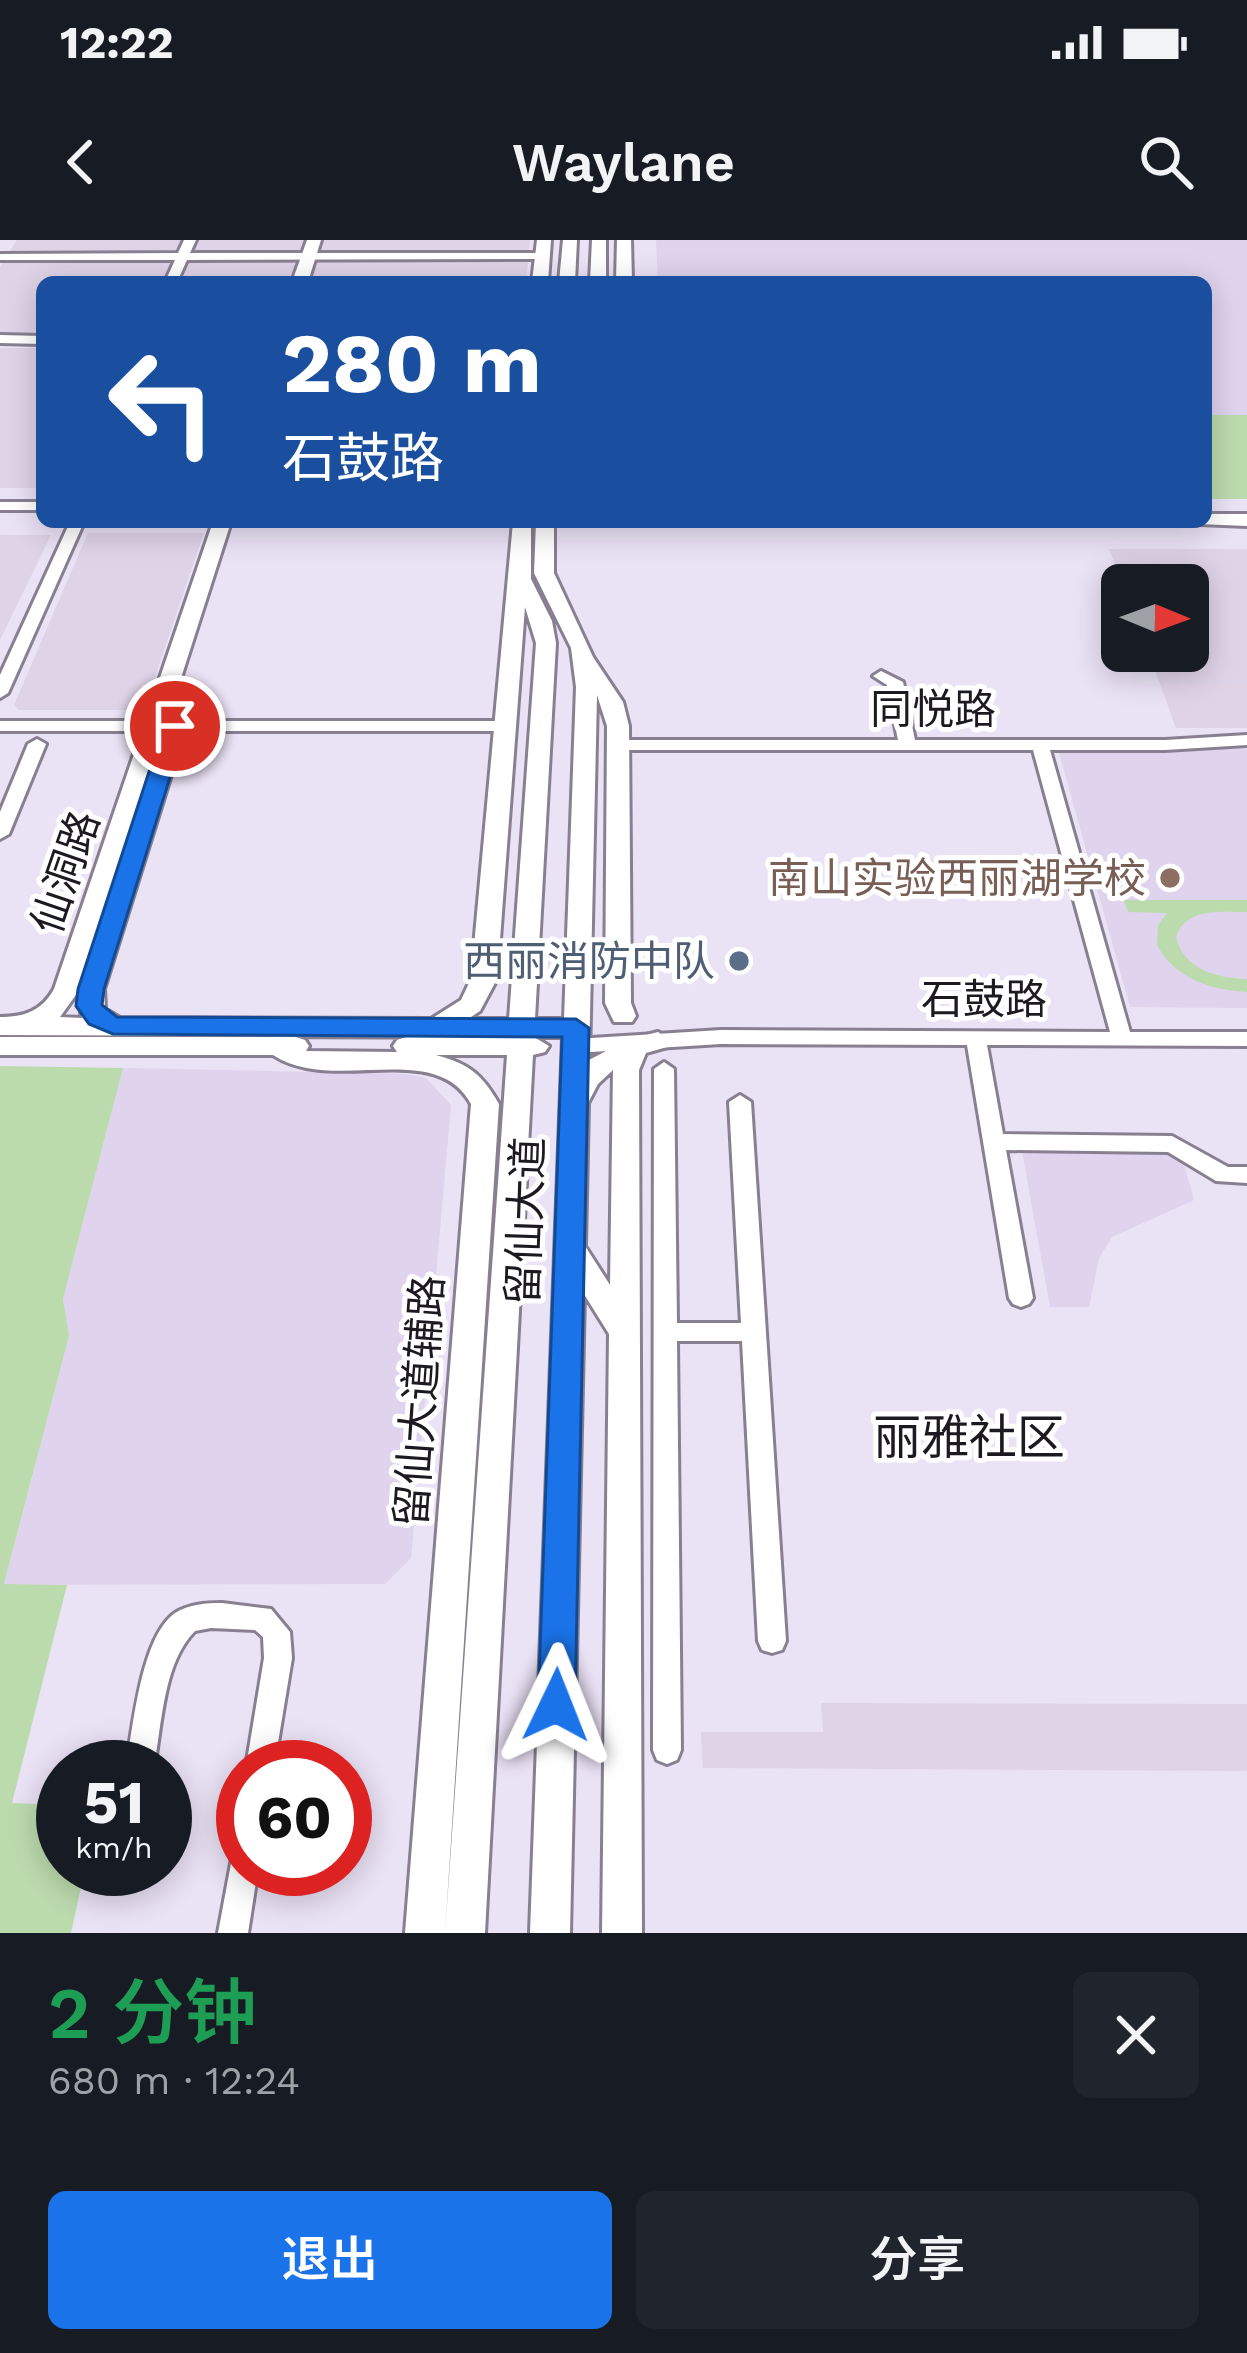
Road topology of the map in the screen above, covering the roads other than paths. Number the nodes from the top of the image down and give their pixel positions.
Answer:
1 (190, 240) edge
2 (314, 240) edge
3 (329, 240) edge
4 (570, 240) edge
5 (599, 240) edge
6 (625, 240) edge
7 (543, 248) edge
8 (0, 257) edge
9 (183, 257) junction
10 (316, 257) junction
11 (174, 276) edge
12 (304, 276) edge
13 (316, 276) edge
14 (567, 276) edge
15 (598, 276) edge
16 (621, 276) edge
17 (0, 339) edge
18 (36, 340) edge
19 (1212, 502) edge
20 (1247, 502) edge
21 (0, 506) edge
22 (36, 506) edge
23 (1212, 520) edge
24 (1247, 520) edge
25 (74, 528) edge
26 (220, 528) edge
27 (239, 528) edge
28 (522, 528) edge
29 (544, 528) edge
30 (519, 559) junction
31 (581, 648) junction
32 (881, 676) dead end
33 (0, 693) edge
34 (0, 726) edge
35 (165, 726) junction
36 (506, 726) junction
37 (1247, 740) edge
38 (37, 744) dead end
39 (619, 745) junction
40 (907, 745) junction
41 (1040, 745) junction
42 (499, 811) junction
43 (619, 831) junction
44 (0, 834) edge
45 (529, 888) junction
46 (580, 894) junction
47 (524, 966) junction
48 (578, 971) junction
49 (28, 1025) junction
50 (113, 1025) junction
51 (0, 1026) edge
52 (643, 1033) junction
53 (430, 1036) junction
54 (519, 1037) junction
55 (576, 1037) junction
56 (976, 1038) junction
57 (1122, 1039) junction
58 (1247, 1039) edge
59 (0, 1046) edge
60 (278, 1046) junction
61 (664, 1069) dead end
62 (740, 1102) dead end
63 (574, 1106) junction
64 (514, 1113) junction
65 (994, 1142) junction
66 (1247, 1175) edge
67 (508, 1196) junction
68 (570, 1247) junction
69 (474, 1264) junction
70 (1021, 1298) dead end
71 (664, 1332) junction
72 (753, 1332) junction
73 (625, 1334) junction
74 (772, 1641) dead end
75 (146, 1740) edge
76 (264, 1740) edge
77 (667, 1750) dead end
78 (239, 1896) edge
79 (233, 1933) edge
80 (425, 1933) edge
81 (465, 1933) edge
82 (550, 1933) edge
83 (622, 1933) edge

1 - 9 street
2 - 10 main road
3 - 10 main road
4 - 14 main road
5 - 15 main road
6 - 16 main road
7 - 10 street
8 - 9 street
9 - 10 street
9 - 11 street
10 - 12 main road
10 - 13 main road
17 - 18 street
19 - 20 main road
21 - 22 street
23 - 24 main road
25 - 33 street
26 - 35 main road, 仙洞路
27 - 35 main road, 仙洞路
28 - 30 main road, 留仙大道
29 - 31 main road, 留仙大道
30 - 36 main road
30 - 45 main road, 留仙大道
31 - 39 main road
31 - 46 main road, 留仙大道
32 - 40 street
34 - 35 street
35 - 36 street
35 - 49 main road, 仙洞路
35 - 50 main road, 仙洞路
36 - 42 main road
37 - 41 street, 同悦路
38 - 44 street
39 - 40 street, 同悦路
39 - 43 main road
40 - 41 street, 同悦路
41 - 57 street
42 - 45 main road
42 - 53 main road
43 - 46 main road
43 - 52 main road
45 - 47 main road, 留仙大道
46 - 48 main road, 留仙大道
47 - 53 main road
47 - 54 main road, 留仙大道
48 - 52 main road
48 - 55 main road, 留仙大道
49 - 50 main road, 石鼓路
49 - 51 main road, 石鼓路
50 - 53 main road, 石鼓路
52 - 55 street, 石鼓路
52 - 56 street, 石鼓路
52 - 63 main road
52 - 73 main road
53 - 54 main road, 石鼓路
53 - 60 main road, 石鼓路
53 - 64 main road
54 - 55 main road, 石鼓路
54 - 64 main road, 留仙大道
55 - 63 main road, 留仙大道
56 - 57 street, 石鼓路
56 - 65 street
57 - 58 street, 石鼓路
59 - 60 main road, 石鼓路
60 - 69 main road, 留仙大道辅路
61 - 71 street
62 - 72 street
63 - 68 main road, 留仙大道
64 - 67 main road, 留仙大道
65 - 66 street
65 - 70 street
67 - 69 main road
67 - 81 main road, 留仙大道
68 - 73 main road
68 - 82 main road, 留仙大道
69 - 80 main road, 留仙大道辅路
71 - 72 street
71 - 77 street
72 - 74 street
73 - 83 main road
75 - 76 street
78 - 79 street

